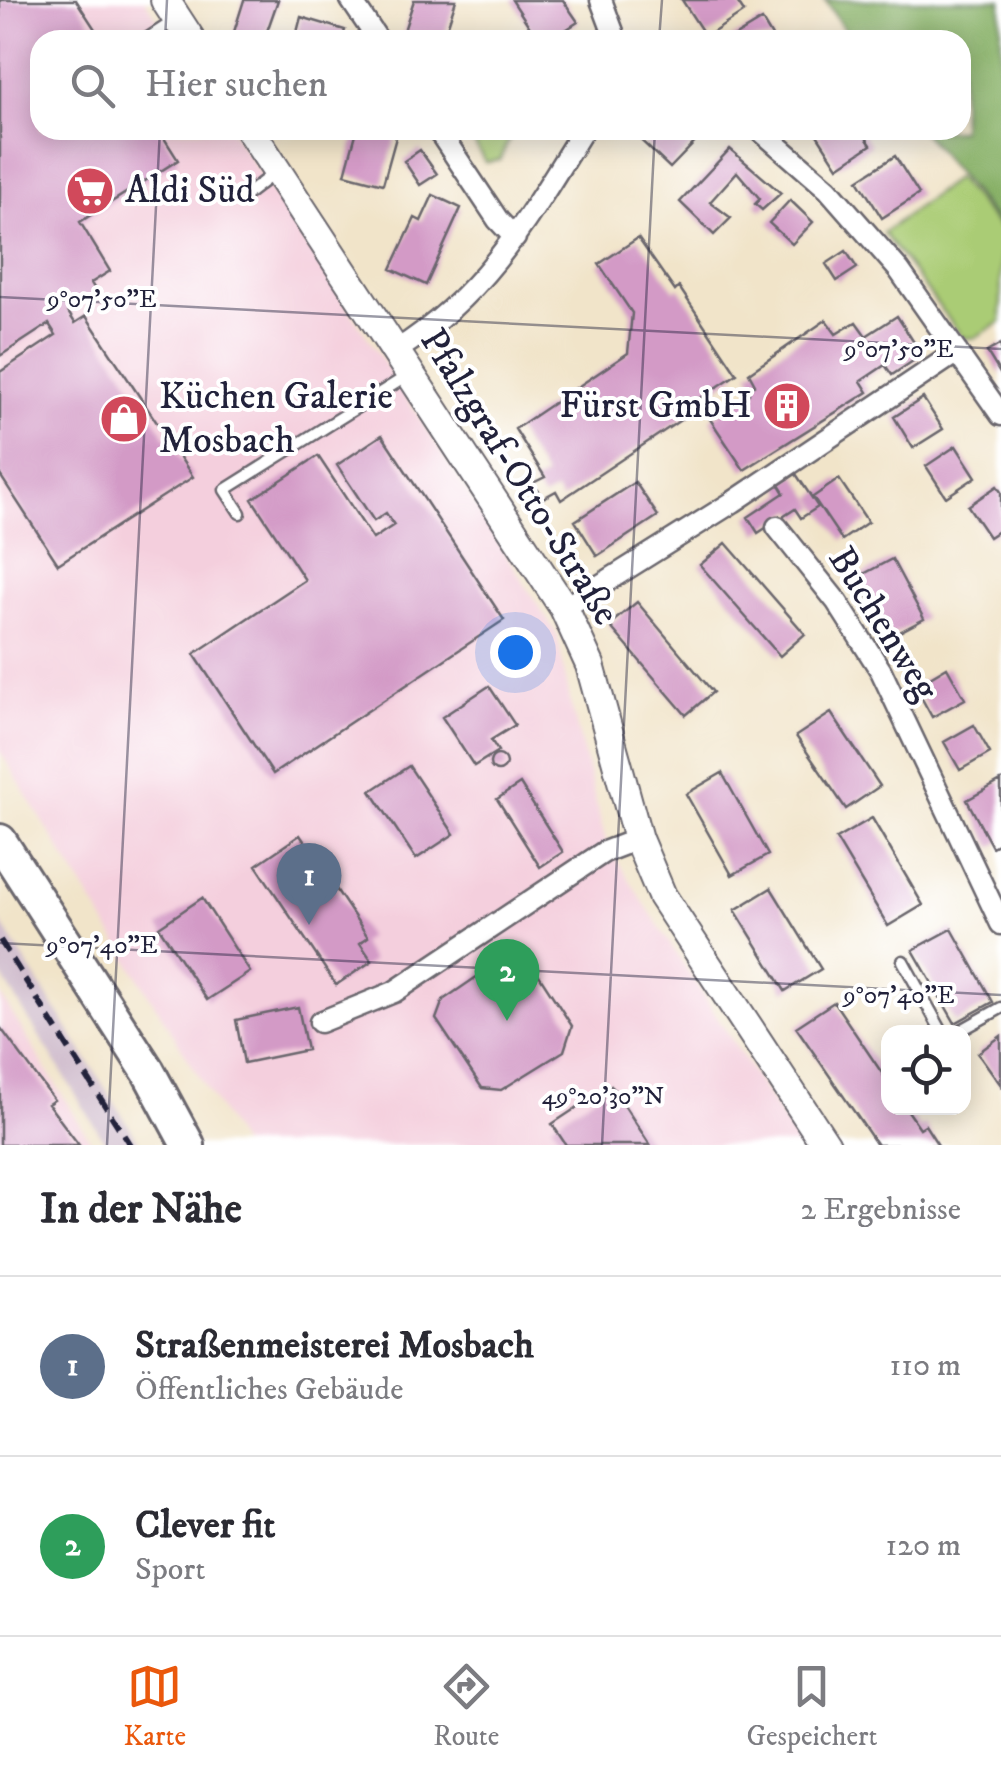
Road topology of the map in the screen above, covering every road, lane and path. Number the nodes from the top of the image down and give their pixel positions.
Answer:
1 (352, 0) edge
2 (600, 0) edge
3 (372, 30) edge
4 (612, 30) edge
5 (256, 140) edge
6 (445, 140) edge
7 (577, 140) edge
8 (772, 140) edge
9 (276, 171) junction
10 (242, 198) dead end
11 (515, 238) junction
12 (957, 352) junction
13 (404, 361) junction
14 (1001, 416) edge
15 (240, 514) dead end
16 (777, 527) dead end
17 (564, 608) junction
18 (638, 840) junction
19 (0, 841) edge
20 (1001, 924) edge
21 (902, 961) dead end
22 (1001, 1008) edge
23 (320, 1022) dead end
24 (938, 1025) edge
25 (971, 1025) edge
26 (188, 1145) edge
27 (826, 1145) edge

1 - 3 street
2 - 4 street
5 - 9 street, Pfalzgraf-Otto-Straße
6 - 11 street
7 - 11 street
8 - 12 street
9 - 10 lane
9 - 13 street, Pfalzgraf-Otto-Straße
11 - 13 street
12 - 14 street
12 - 17 street
13 - 15 lane
13 - 17 street, Pfalzgraf-Otto-Straße
16 - 20 street, Buchenweg
17 - 18 street, Pfalzgraf-Otto-Straße
18 - 23 street
18 - 27 street, Pfalzgraf-Otto-Straße
19 - 26 main road
21 - 24 lane
22 - 25 lane

